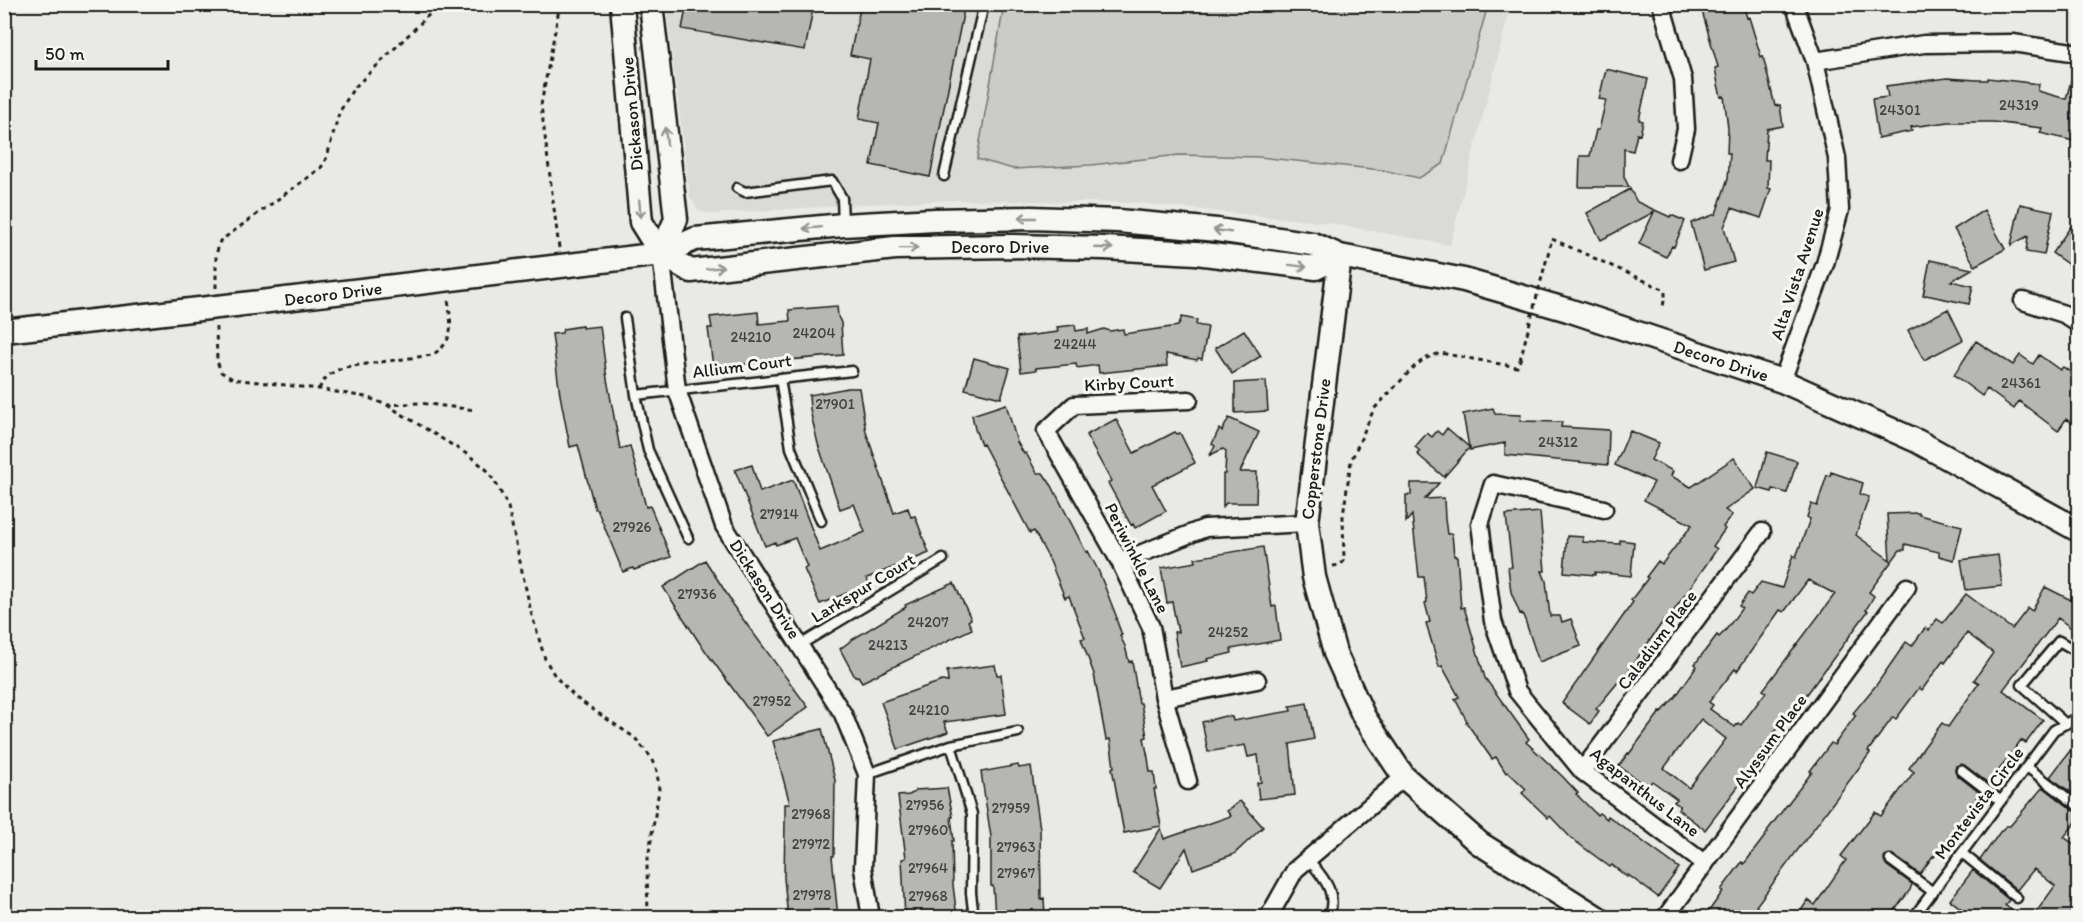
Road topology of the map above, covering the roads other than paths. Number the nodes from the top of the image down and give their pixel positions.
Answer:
1 (622, 4) edge
2 (651, 4) edge
3 (984, 4) edge
4 (1661, 4) edge
5 (1794, 4) edge
6 (2079, 53) edge
7 (1815, 61) junction
8 (1679, 160) dead end
9 (944, 176) dead end
10 (737, 188) dead end
11 (843, 225) junction
12 (661, 254) junction
13 (1340, 256) junction
14 (2024, 301) dead end
15 (625, 318) dead end
16 (2079, 324) edge
17 (4, 331) edge
18 (852, 371) dead end
19 (780, 378) junction
20 (1782, 381) junction
21 (677, 390) junction
22 (636, 395) junction
23 (1189, 400) dead end
24 (1046, 431) joint
25 (1604, 509) dead end
26 (821, 521) dead end
27 (1307, 524) junction
28 (2079, 530) edge
29 (1762, 532) dead end
30 (688, 538) dead end
31 (943, 559) dead end
32 (1120, 562) junction
33 (1906, 587) dead end
34 (800, 645) junction
35 (2079, 652) edge
36 (1257, 680) dead end
37 (1164, 698) junction
38 (2079, 717) edge
39 (2066, 724) junction
40 (1018, 732) dead end
41 (951, 745) junction
42 (2027, 767) junction
43 (1961, 770) dead end
44 (1582, 771) junction
45 (867, 774) junction
46 (1404, 777) junction
47 (1188, 781) dead end
48 (2001, 801) junction
49 (2079, 806) edge
50 (1962, 853) junction
51 (1308, 859) junction
52 (1890, 860) dead end
53 (1705, 864) junction
54 (1933, 892) junction
55 (2017, 898) dead end
56 (871, 918) edge
57 (974, 918) edge
58 (1268, 918) edge
59 (1328, 918) edge
60 (1598, 918) edge
61 (1665, 918) edge
62 (1913, 918) edge

1 -> 12 main road, Dickason Drive
12 -> 2 main road, Dickason Drive
3 - 9 lane
4 - 8 street
5 - 7 street, Alta Vista Avenue
6 - 7 street
7 - 20 street, Alta Vista Avenue
10 - 11 lane
11 -> 12 main road, Decoro Drive
13 -> 11 main road, Decoro Drive
12 -> 13 main road, Decoro Drive
12 - 17 main road, Decoro Drive, bridge
12 - 21 street, Dickason Drive
13 - 20 main road, Decoro Drive
13 - 27 main road, Copperstone Drive
14 - 16 street
15 - 22 lane
18 - 19 lane, Allium Court
19 - 21 lane, Allium Court
19 - 26 lane
20 - 28 main road, Decoro Drive
21 - 22 lane, Allium Court
21 - 34 street, Dickason Drive
22 - 30 lane
23 - 24 street, Kirby Court
24 - 32 street, Periwinkle Lane
25 - 44 street, Agapanthus Lane
27 - 32 street
27 - 46 main road, Copperstone Drive
29 - 44 street, Caladium Place
31 - 34 lane, Larkspur Court
32 - 37 street, Periwinkle Lane
33 - 53 street, Alyssum Place
34 - 45 street, Dickason Drive
35 - 39 lane
36 - 37 street
37 - 47 street, Periwinkle Lane
38 - 39 lane, Montevista Circle
39 - 42 lane, Montevista Circle
40 - 41 lane
41 - 45 lane
41 - 57 lane
42 - 48 lane, Montevista Circle
42 - 49 lane
43 - 48 lane
44 - 53 street, Agapanthus Lane
45 - 56 street, Dickason Drive
46 - 51 street
46 - 60 main road, Copperstone Drive
48 - 50 lane, Montevista Circle
50 - 54 lane, Montevista Circle
50 - 55 lane
51 - 58 street
51 - 59 lane
52 - 54 lane
53 - 61 street, Alyssum Place
54 - 62 lane, Montevista Circle

